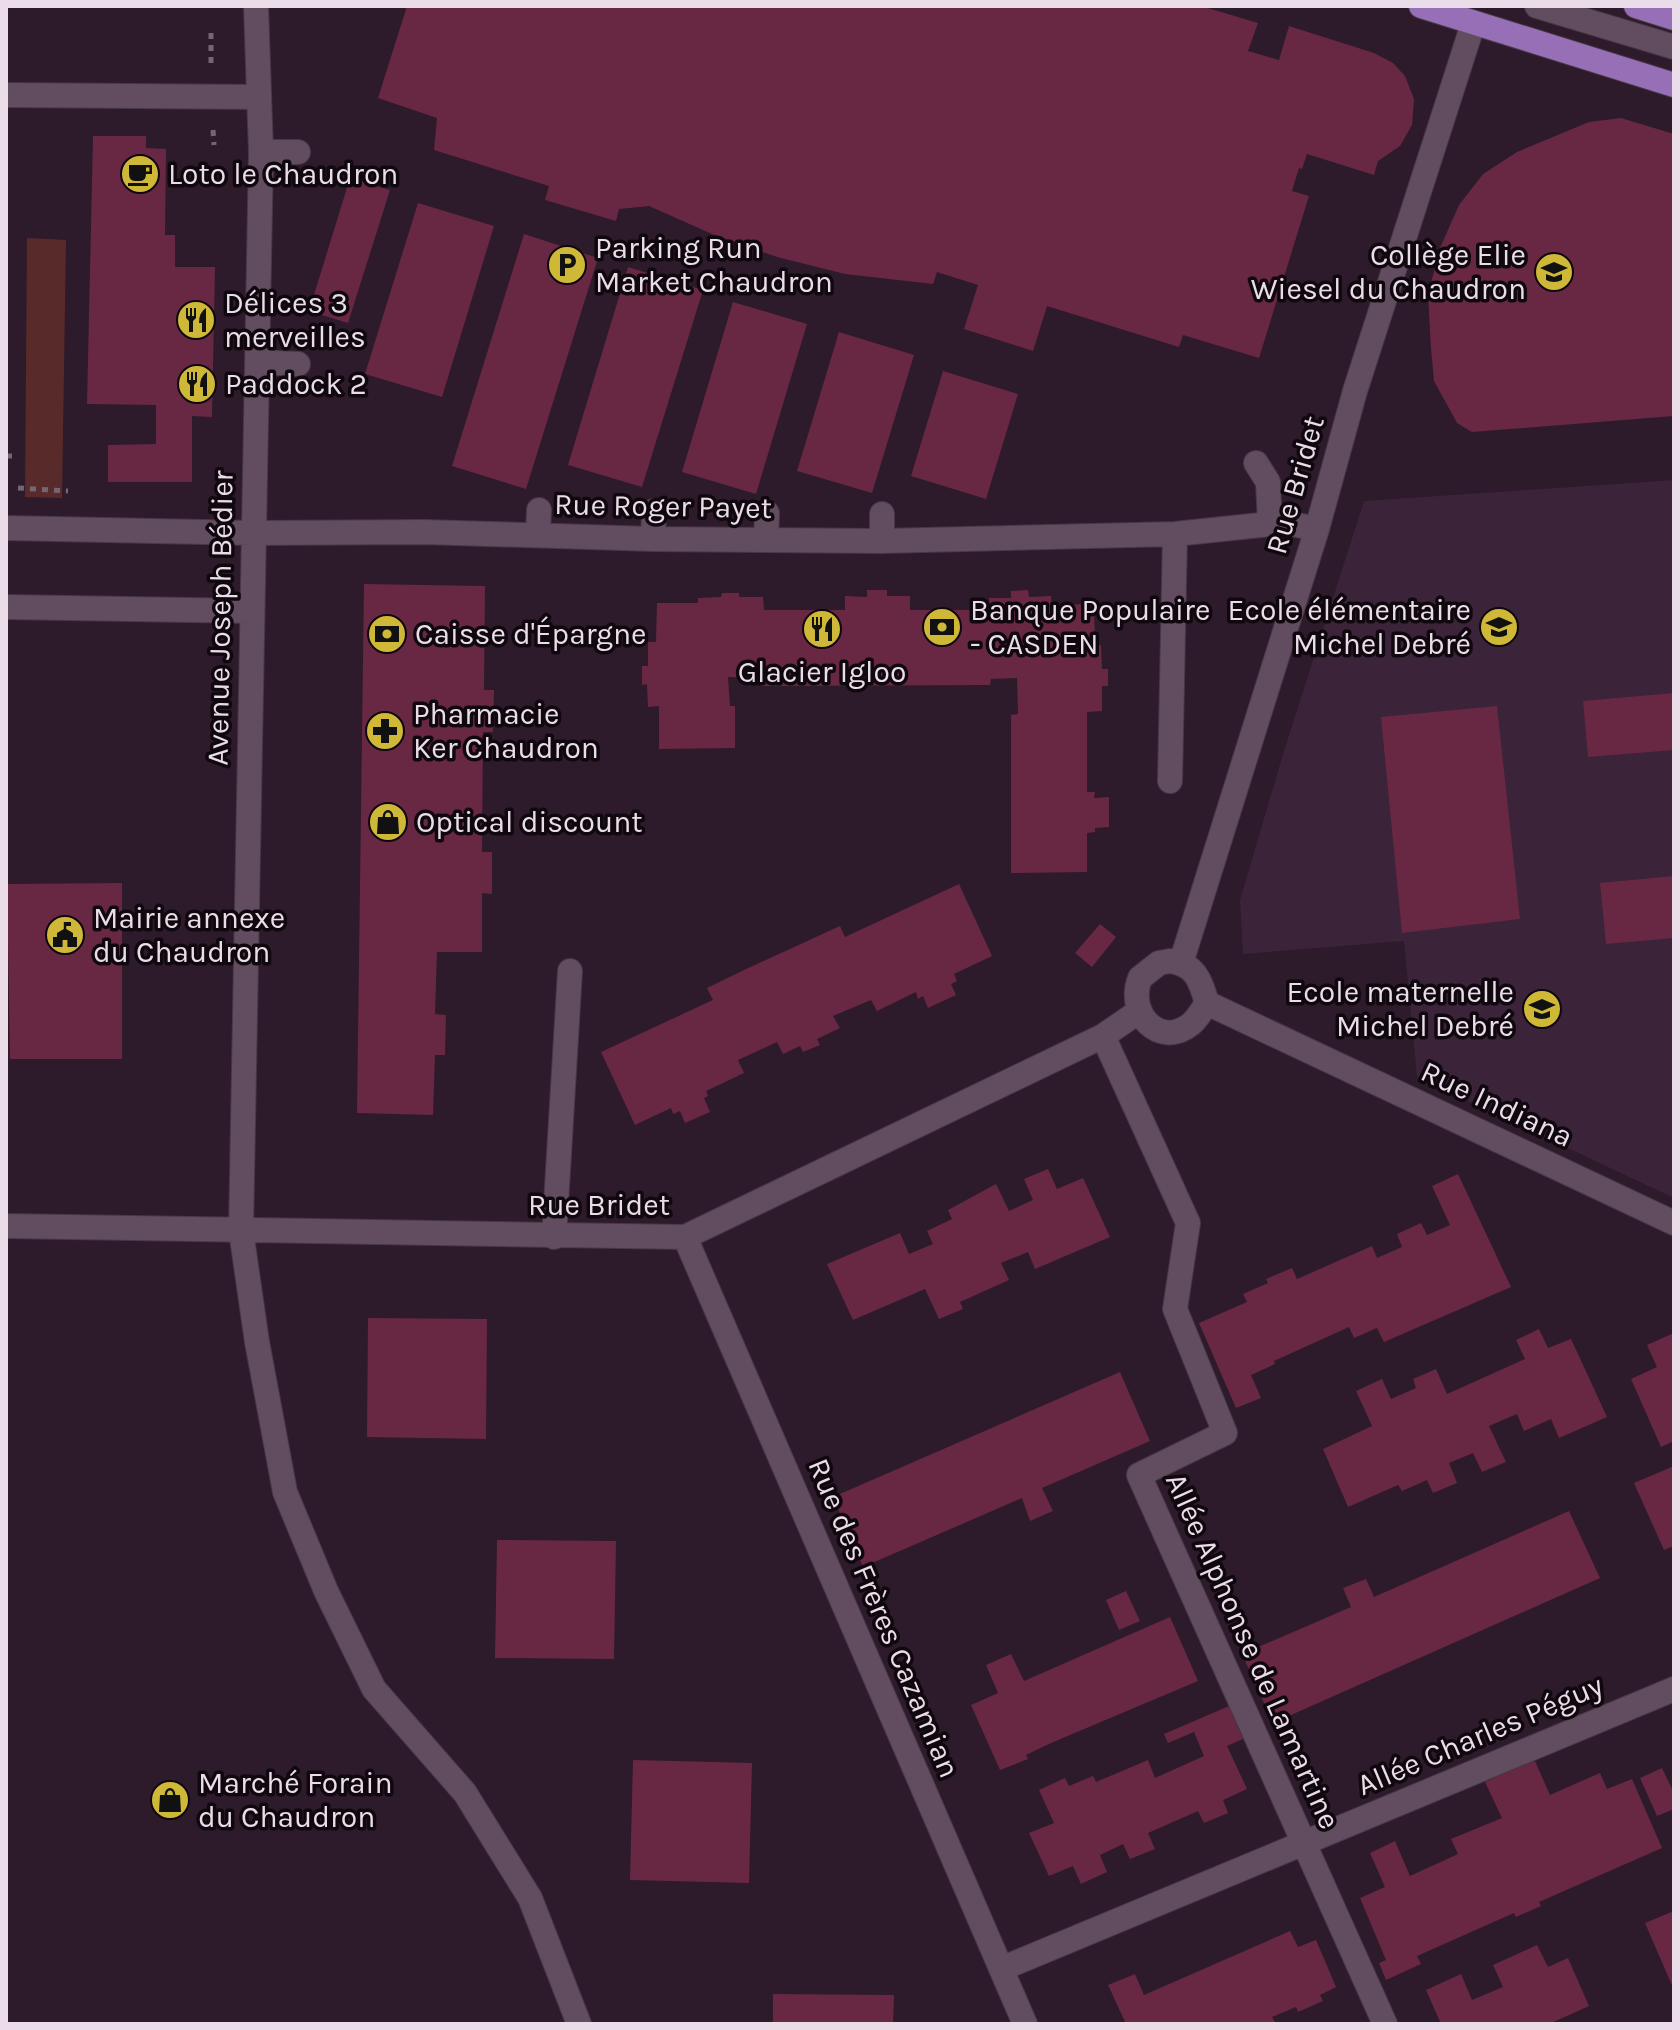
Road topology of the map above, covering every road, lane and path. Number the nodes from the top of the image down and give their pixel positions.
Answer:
1 (256, 6) edge
2 (1421, 6) edge
3 (1537, 6) edge
4 (1636, 6) edge
5 (1674, 18) edge
6 (1473, 24) junction
7 (1674, 47) edge
8 (1674, 85) edge
9 (6, 95) edge
10 (257, 97) junction
11 (261, 152) junction
12 (298, 152) dead end
13 (257, 362) junction
14 (298, 364) dead end
15 (6, 456) edge
16 (18, 456) dead end
17 (1256, 463) dead end
18 (18, 488) dead end
19 (68, 491) dead end
20 (539, 510) dead end
21 (654, 511) dead end
22 (767, 513) dead end
23 (882, 514) dead end
24 (1270, 524) junction
25 (6, 528) edge
26 (1317, 529) junction
27 (253, 533) junction
28 (1175, 534) junction
29 (538, 535) junction
30 (653, 539) junction
31 (766, 540) junction
32 (882, 541) junction
33 (6, 607) edge
34 (251, 611) junction
35 (1170, 781) dead end
36 (1181, 963) junction
37 (570, 971) dead end
38 (1207, 1003) junction
39 (1138, 1012) junction
40 (1103, 1036) junction
41 (1674, 1223) edge
42 (6, 1226) edge
43 (241, 1231) junction
44 (554, 1237) junction
45 (685, 1237) junction
46 (1674, 1689) edge
47 (1304, 1843) junction
48 (1001, 1969) junction
49 (579, 2024) edge
50 (1025, 2024) edge
51 (1385, 2024) edge

1 - 10 street, Avenue Joseph Bédier
2 - 6 main road
3 - 7 street
4 - 5 main road
6 - 8 main road
6 - 26 street, Rue Bridet
9 - 10 street
10 - 11 street, Avenue Joseph Bédier
11 - 12 street
11 - 13 street, Avenue Joseph Bédier
13 - 14 street
13 - 27 street, Avenue Joseph Bédier
15 - 16 path
17 - 24 street
18 - 19 path
20 - 29 street
21 - 30 street
22 - 31 street
23 - 32 street
24 - 26 street, Rue Roger Payet
24 - 28 street, Rue Roger Payet
25 - 27 street, Rue Roger Payet
26 - 36 street, Rue Bridet
27 - 29 street, Rue Roger Payet
27 - 34 street, Avenue Joseph Bédier
28 - 32 street, Rue Roger Payet
28 - 35 street
29 - 30 street, Rue Roger Payet
30 - 31 street, Rue Roger Payet
31 - 32 street, Rue Roger Payet
33 - 34 street
34 - 43 street, Avenue Joseph Bédier
36 - 38 street
36 - 39 street
37 - 44 street
38 - 39 street
38 - 41 street, Rue Indiana
39 - 40 street, Rue Bridet
40 - 45 street, Rue Bridet
40 - 47 street, Allée Alphonse de Lamartine
42 - 43 street, Rue Bridet
43 - 44 street, Rue Bridet
43 - 49 street, Avenue Joseph Bédier
44 - 45 street, Rue Bridet
45 - 48 street, Rue des Frères Cazamian
46 - 47 street, Allée Charles Péguy
47 - 48 street, Allée Charles Péguy
47 - 51 street, Allée Alphonse de Lamartine
48 - 50 street, Rue des Frères Cazamian

